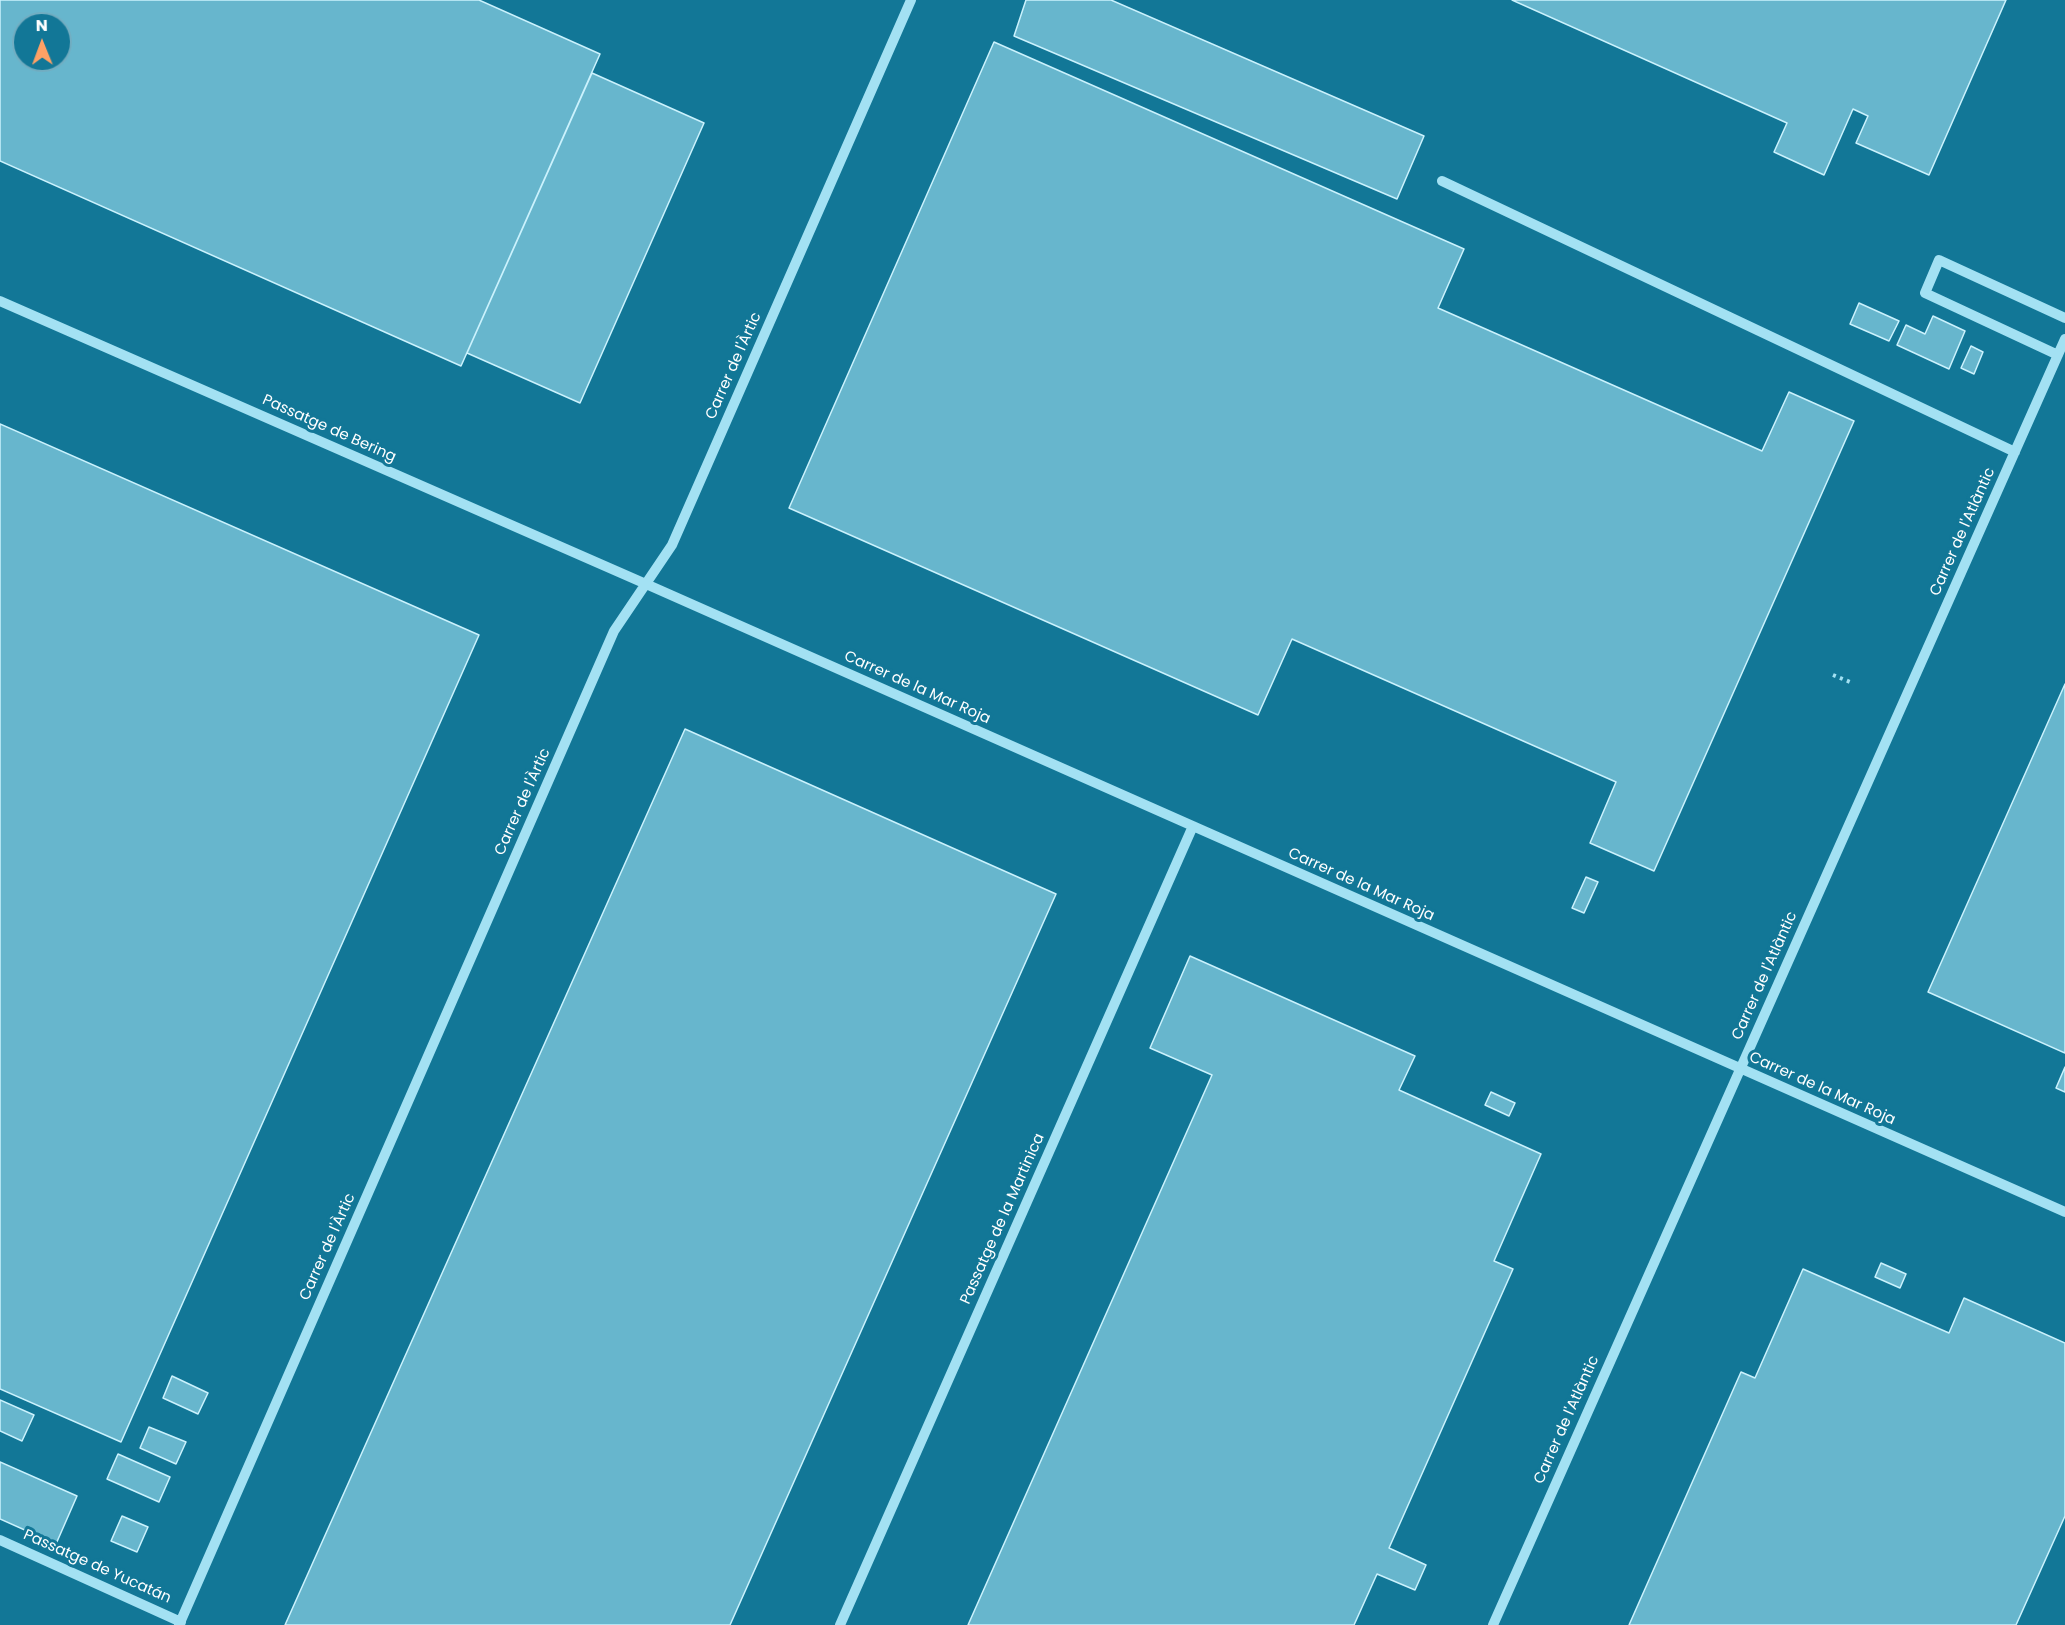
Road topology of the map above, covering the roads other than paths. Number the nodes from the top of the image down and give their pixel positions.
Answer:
1 (911, 0) edge
2 (1442, 181) dead end
3 (0, 301) edge
4 (2065, 318) edge
5 (2065, 339) edge
6 (2058, 355) junction
7 (2016, 452) junction
8 (646, 584) junction
9 (1193, 826) junction
10 (1740, 1069) junction
11 (2065, 1212) edge
12 (0, 1540) edge
13 (180, 1623) edge
14 (840, 1625) edge
15 (1493, 1625) edge

1 - 8 street, Carrer de l'Àrtic
2 - 7 street
3 - 8 street, Passatge de Bering
4 - 6 street
5 - 6 street, Carrer de l'Atlàntic
6 - 7 street, Carrer de l'Atlàntic
7 - 10 street, Carrer de l'Atlàntic
8 - 9 street, Carrer de la Mar Roja
8 - 13 street, Carrer de l'Àrtic
9 - 10 street, Carrer de la Mar Roja
9 - 14 street, Passatge de la Martinica
10 - 11 street, Carrer de la Mar Roja
10 - 15 street, Carrer de l'Atlàntic
12 - 13 street, Passatge de Yucatán

